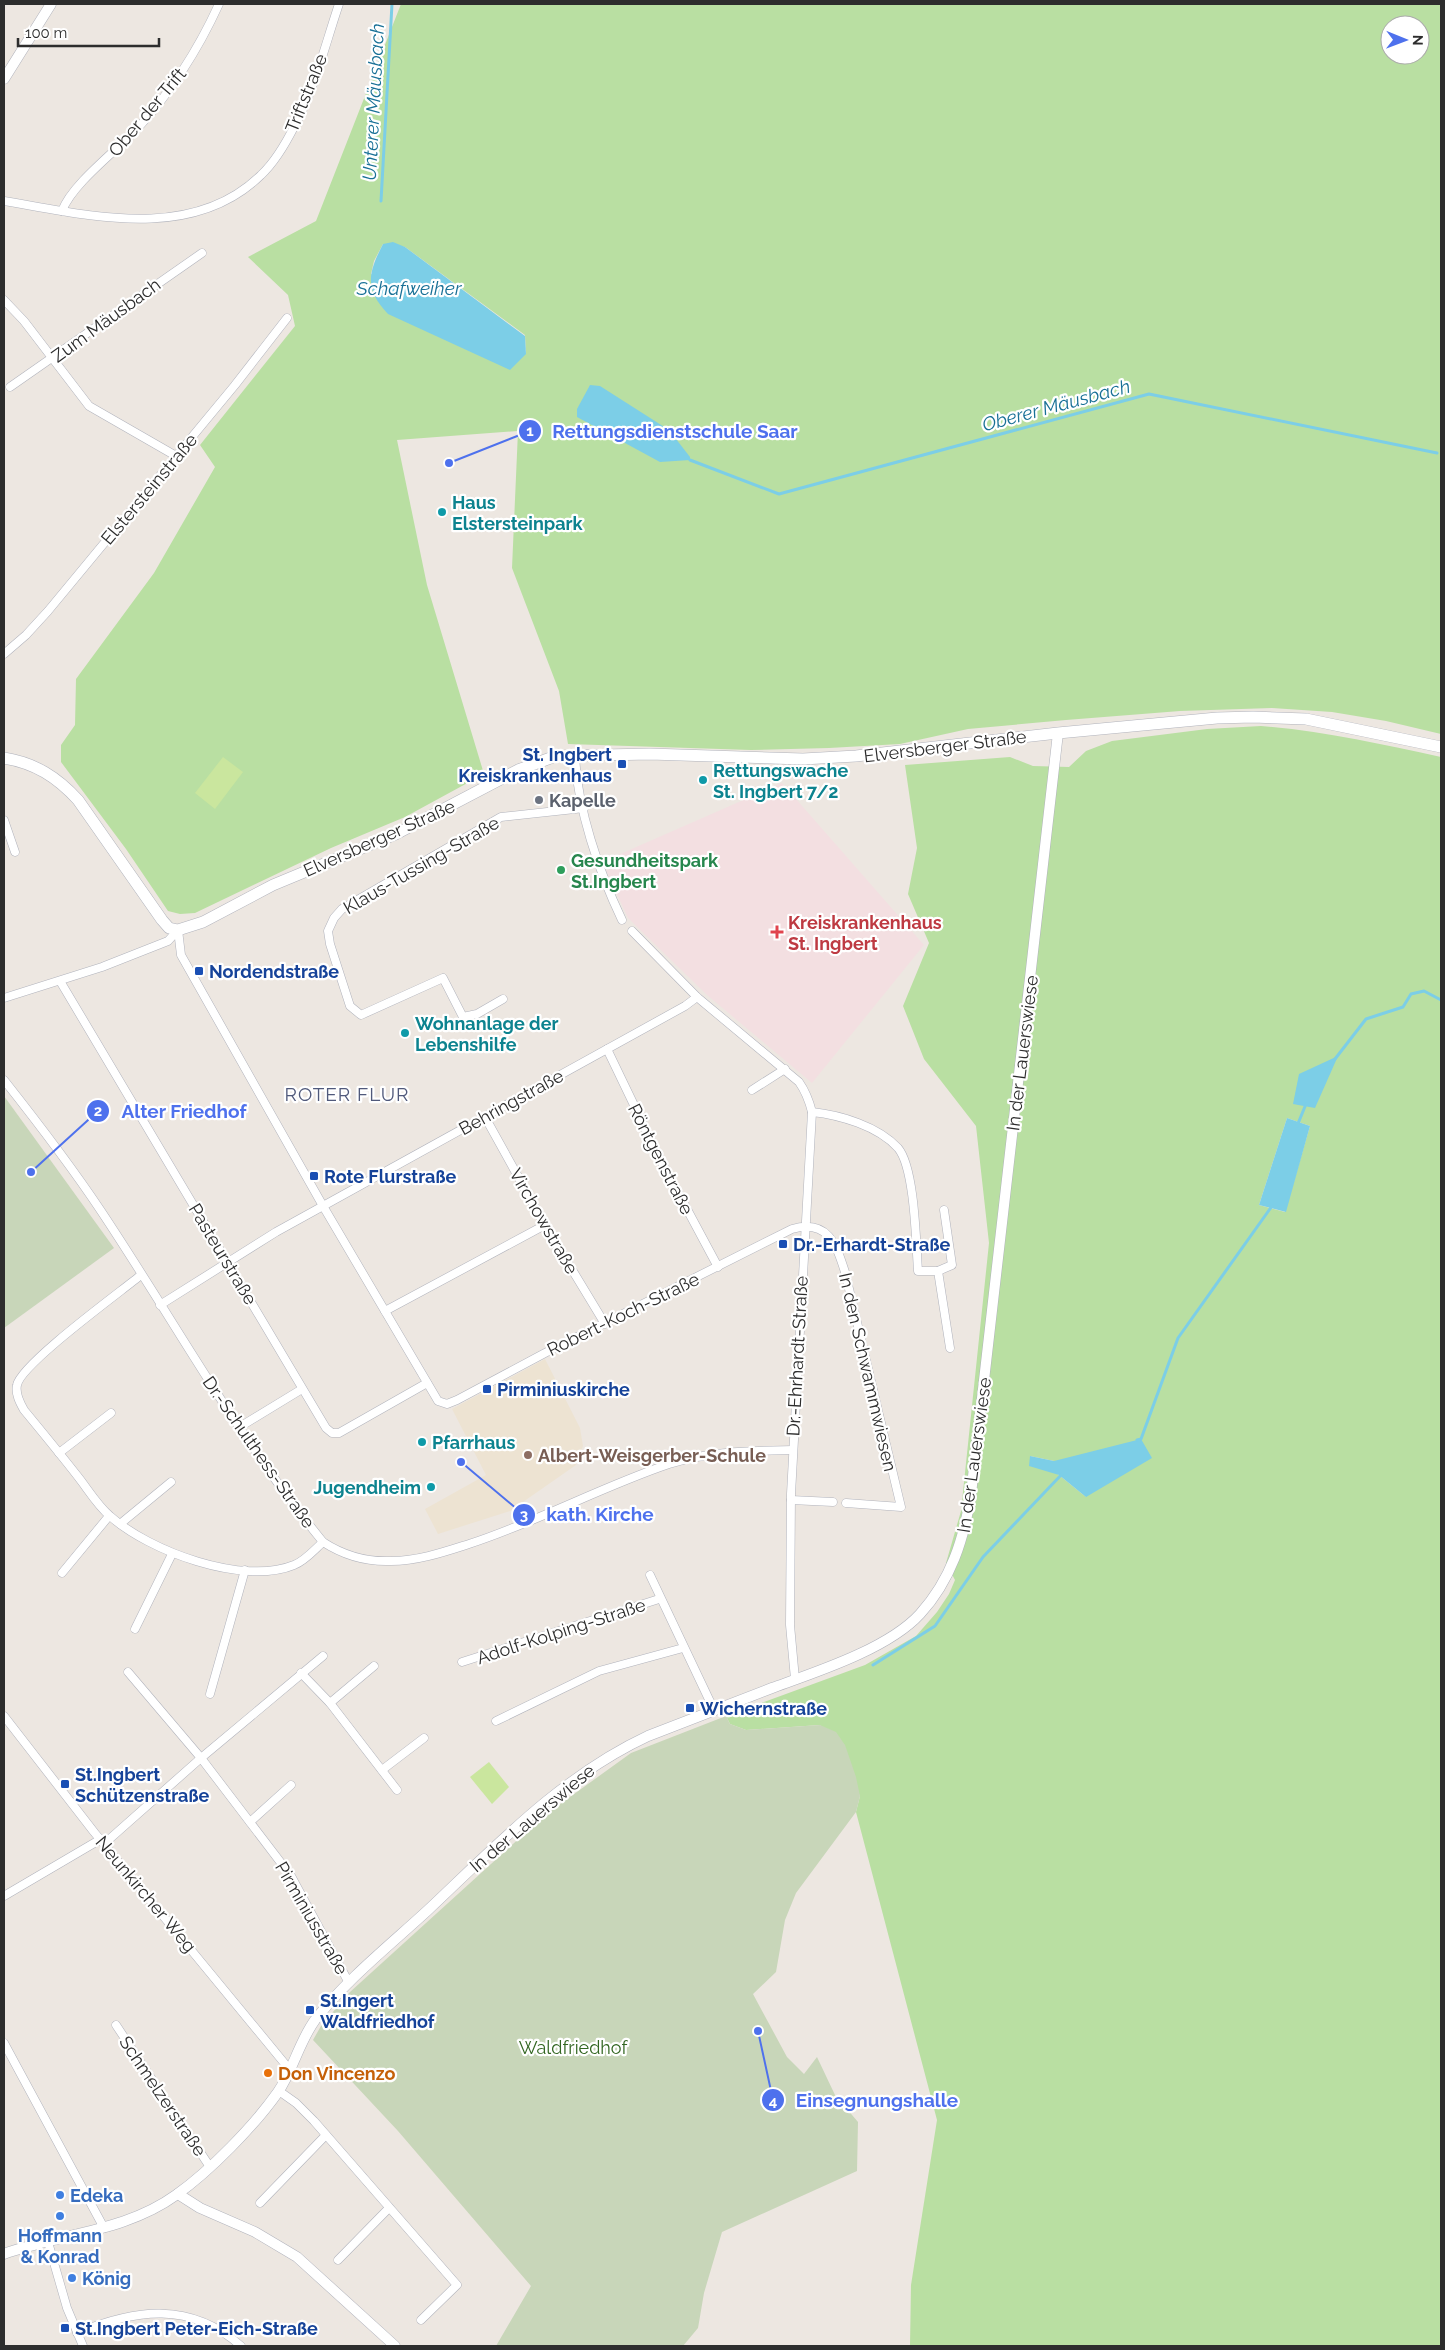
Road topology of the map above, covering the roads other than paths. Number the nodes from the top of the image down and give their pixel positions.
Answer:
1 (51, 4) edge
2 (218, 4) edge
3 (339, 4) edge
4 (4, 79) edge
5 (4, 200) edge
6 (62, 211) junction
7 (202, 253) dead end
8 (4, 300) edge
9 (288, 318) dead end
10 (52, 358) junction
11 (10, 387) dead end
12 (176, 456) junction
13 (4, 654) edge
14 (1058, 733) junction
15 (1441, 747) edge
16 (575, 755) junction
17 (4, 758) edge
18 (584, 808) junction
19 (4, 820) edge
20 (15, 852) dead end
21 (622, 920) dead end
22 (178, 930) junction
23 (632, 931) dead end
24 (60, 981) junction
25 (697, 997) junction
26 (4, 998) edge
27 (503, 999) dead end
28 (607, 1049) junction
29 (785, 1069) junction
30 (4, 1080) edge
31 (752, 1090) dead end
32 (812, 1112) junction
33 (485, 1117) junction
34 (323, 1206) junction
35 (944, 1210) dead end
36 (545, 1224) junction
37 (804, 1227) junction
38 (227, 1261) junction
39 (718, 1266) junction
40 (938, 1271) junction
41 (141, 1275) junction
42 (160, 1305) junction
43 (385, 1312) junction
44 (605, 1324) junction
45 (950, 1348) dead end
46 (427, 1383) junction
47 (302, 1389) junction
48 (111, 1413) dead end
49 (238, 1428) junction
50 (793, 1450) junction
51 (59, 1453) junction
52 (171, 1482) dead end
53 (791, 1500) junction
54 (832, 1502) dead end
55 (846, 1503) dead end
56 (109, 1516) junction
57 (120, 1524) junction
58 (323, 1542) junction
59 (172, 1554) junction
60 (245, 1570) junction
61 (62, 1573) dead end
62 (650, 1575) dead end
63 (660, 1599) junction
64 (135, 1629) dead end
65 (683, 1648) junction
66 (323, 1656) dead end
67 (462, 1662) dead end
68 (374, 1666) dead end
69 (128, 1672) dead end
70 (301, 1673) junction
71 (795, 1680) junction
72 (210, 1694) dead end
73 (330, 1703) junction
74 (714, 1710) junction
75 (4, 1716) edge
76 (496, 1721) dead end
77 (424, 1738) dead end
78 (201, 1758) junction
79 (382, 1770) junction
80 (291, 1785) dead end
81 (397, 1790) dead end
82 (250, 1822) junction
83 (103, 1841) junction
84 (4, 1896) edge
85 (349, 1983) junction
86 (116, 2026) dead end
87 (4, 2044) edge
88 (290, 2070) junction
89 (279, 2091) junction
90 (326, 2135) junction
91 (210, 2167) junction
92 (178, 2194) junction
93 (260, 2203) dead end
94 (389, 2208) junction
95 (104, 2228) junction
96 (48, 2242) junction
97 (4, 2254) edge
98 (338, 2260) dead end
99 (421, 2320) dead end
100 (77, 2334) junction
101 (83, 2346) edge
102 (241, 2346) edge
103 (395, 2346) edge

1 - 4 street
2 - 6 street, Ober der Trift
3 - 6 street, Triftstraße
5 - 6 street, Triftstraße
7 - 10 street, Zum Mäusbach
8 - 10 street
9 - 12 street, Elstersteinstraße
10 - 11 street, Zum Mäusbach
10 - 12 street
12 - 13 street, Elstersteinstraße
14 - 15 main road, Elversberger Straße
14 - 16 main road, Elversberger Straße
14 - 71 street, In der Lauerswiese
16 - 18 street
16 - 22 main road, Elversberger Straße
17 - 22 main road
18 - 21 street
18 - 27 street, Klaus-Tussing-Straße
19 - 20 street
22 - 24 street
22 - 34 street
23 - 25 street, Dr.-Ehrhardt-Straße
24 - 26 street
24 - 38 street, Pasteurstraße
25 - 28 street, Behringstraße
25 - 29 street, Dr.-Ehrhardt-Straße
28 - 33 street, Behringstraße
28 - 39 street, Röntgenstraße
29 - 31 street
29 - 32 street, Dr.-Ehrhardt-Straße
30 - 41 street, Dr.-Schulthess-Straße
32 - 37 street, Dr.-Ehrhardt-Straße
32 - 40 street
33 - 34 street, Behringstraße
33 - 36 street, Virchowstraße
34 - 38 street, Behringstraße
34 - 43 street
35 - 40 street
36 - 43 street
36 - 44 street, Virchowstraße
37 - 39 street, Robert-Koch-Straße
37 - 50 street, Dr.-Ehrhardt-Straße
37 - 55 street, In den Schwammwiesen
38 - 42 street, Behringstraße
38 - 47 street, Pasteurstraße
39 - 44 street, Robert-Koch-Straße
40 - 45 street
41 - 42 street, Dr.-Schulthess-Straße
41 - 51 street
42 - 49 street, Dr.-Schulthess-Straße
43 - 46 street
44 - 46 street, Robert-Koch-Straße
46 - 47 street, Pasteurstraße
47 - 49 street
48 - 51 street
49 - 58 street, Dr.-Schulthess-Straße
50 - 53 street, Dr.-Ehrhardt-Straße
50 - 58 street, Dr.-Schulthess-Straße
51 - 56 street
52 - 57 street
53 - 54 street
53 - 71 street, Dr.-Ehrhardt-Straße
56 - 57 street
56 - 61 street
57 - 59 street
58 - 60 street
59 - 60 street
59 - 64 street
60 - 72 street
62 - 63 street
63 - 65 street
63 - 67 street, Adolf-Kolping-Straße
65 - 74 street
65 - 76 street
66 - 70 street
68 - 73 street
69 - 78 street, Pirminiusstraße
70 - 73 street
70 - 78 street
71 - 74 street, In der Lauerswiese
73 - 79 street
74 - 85 street, In der Lauerswiese
75 - 83 street, Neunkircher Weg
77 - 79 street
78 - 82 street, Pirminiusstraße
78 - 83 street
79 - 81 street
80 - 82 street
82 - 85 street, Pirminiusstraße
83 - 84 street
83 - 88 street, Neunkircher Weg
85 - 88 street, In der Lauerswiese
86 - 91 street, Schmelzerstraße
87 - 95 street
88 - 89 street, In der Lauerswiese
89 - 90 street
89 - 91 street, In der Lauerswiese
90 - 93 street
90 - 94 street
91 - 92 street, In der Lauerswiese
92 - 95 street, In der Lauerswiese
92 - 103 street
94 - 98 street
94 - 99 street
95 - 96 street, In der Lauerswiese
96 - 97 street, In der Lauerswiese
96 - 100 street
100 - 101 street
100 - 102 street

